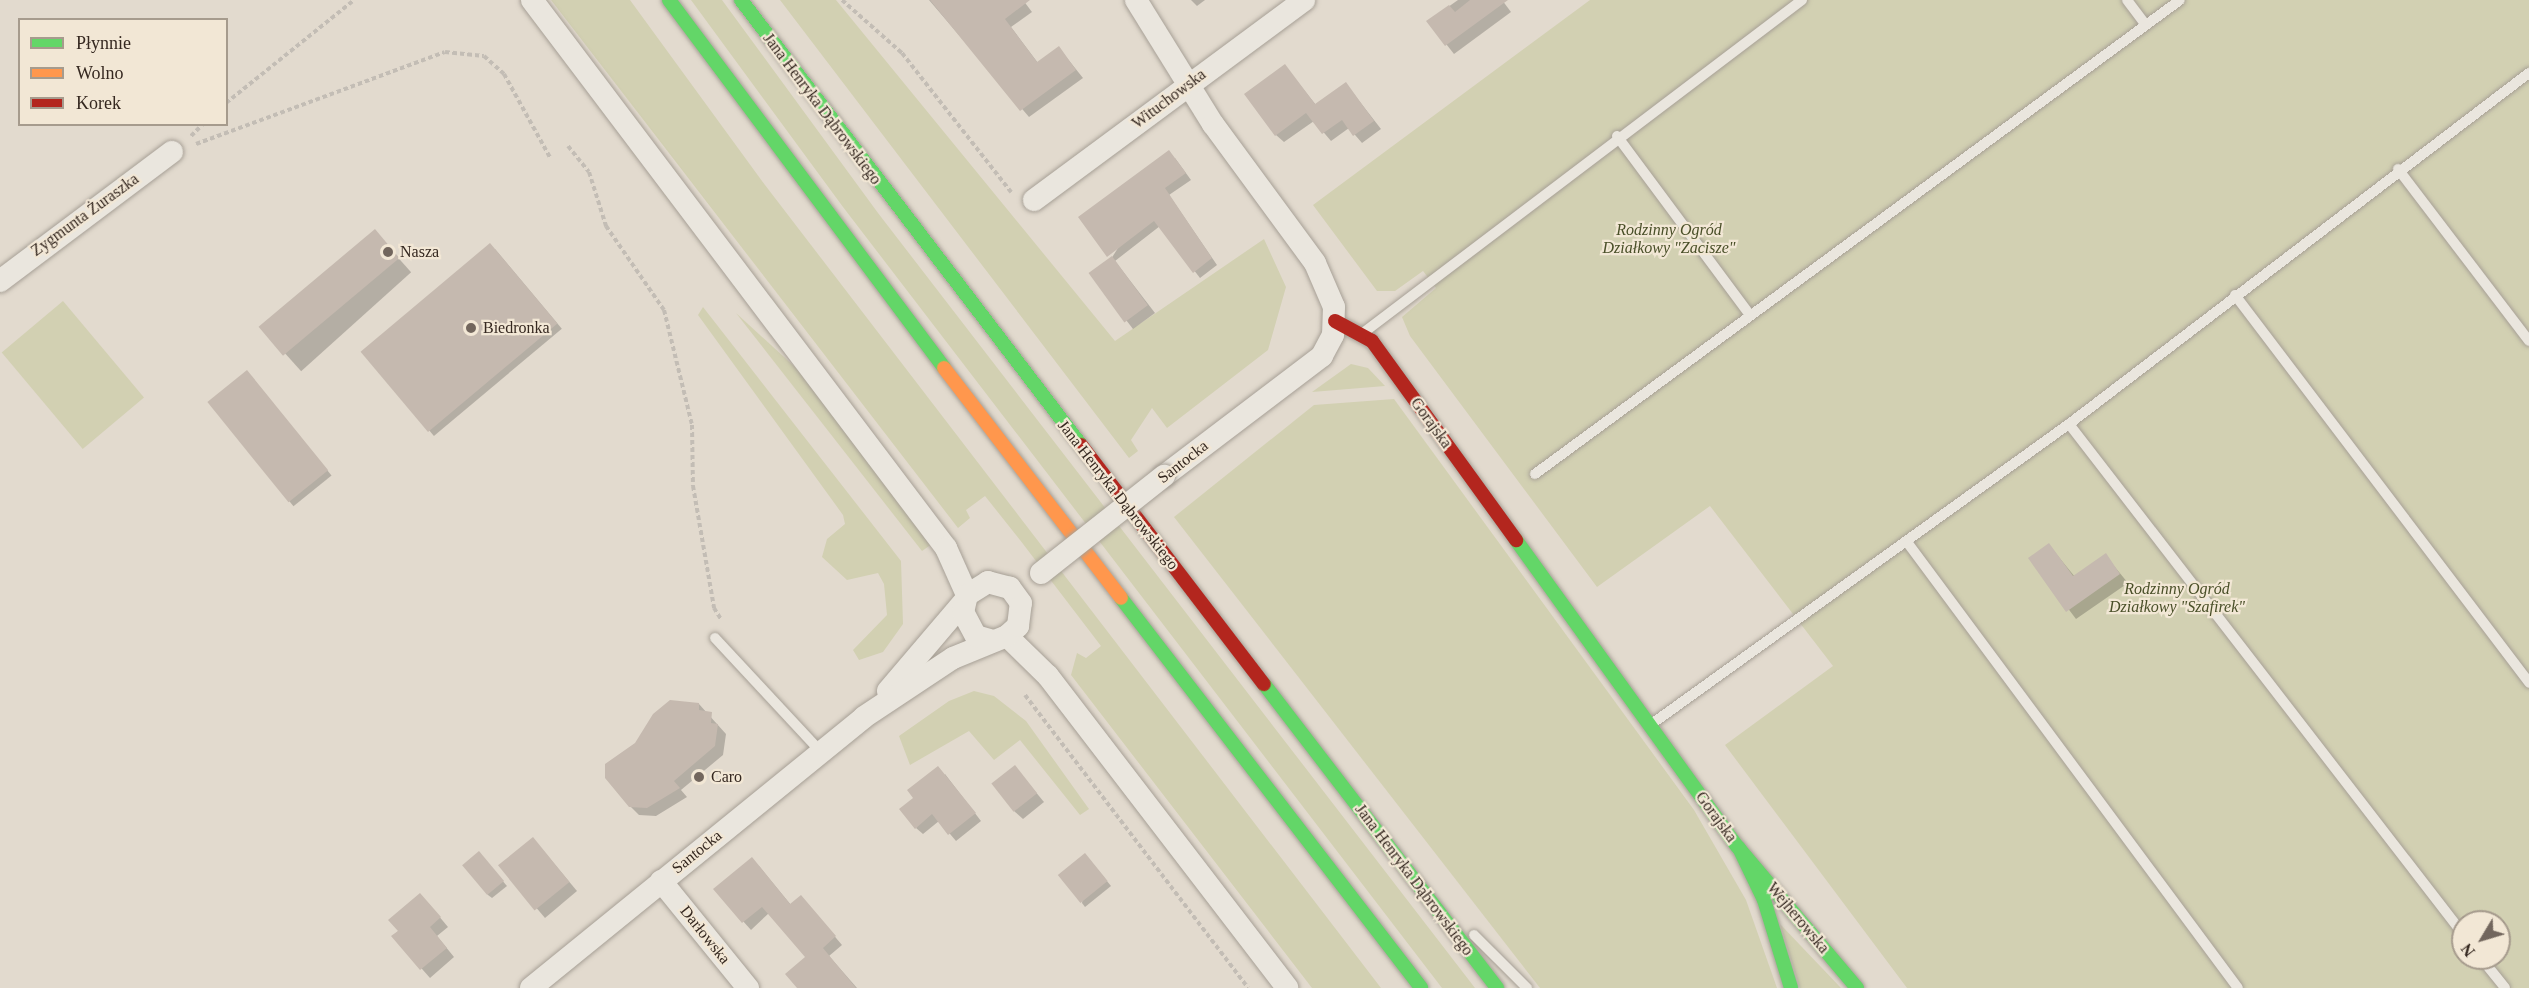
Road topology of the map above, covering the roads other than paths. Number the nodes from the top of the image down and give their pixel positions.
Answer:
1 (532, 0) edge
2 (669, 0) edge
3 (741, 0) edge
4 (1136, 0) edge
5 (1304, 0) edge
6 (1802, 0) edge
7 (2127, 0) edge
8 (2180, 0) edge
9 (2146, 25) junction
10 (2529, 73) edge
11 (1188, 84) junction
12 (1617, 136) junction
13 (172, 152) road end
14 (2398, 169) junction
15 (1034, 200) road end
16 (0, 281) edge
17 (2235, 295) junction
18 (1750, 315) junction
19 (1335, 321) junction
20 (1362, 333) junction
21 (2529, 341) edge
22 (2069, 424) junction
23 (1535, 474) dead end
24 (1907, 542) junction
25 (1016, 593) junction
26 (965, 599) junction
27 (715, 638) dead end
28 (1000, 638) junction
29 (2529, 683) edge
30 (864, 717) junction
31 (1650, 725) junction
32 (821, 752) junction
33 (1738, 848) junction
34 (661, 881) junction
35 (1420, 889) junction
36 (2451, 918) edge
37 (2491, 970) edge
38 (531, 988) edge
39 (748, 988) edge
40 (1287, 988) edge
41 (1421, 988) edge
42 (1497, 988) edge
43 (1527, 988) edge
44 (1791, 988) edge
45 (1857, 988) edge
46 (2238, 988) edge
47 (2505, 988) edge

1 - 26 street
2 - 41 main road
3 - 35 main road, Jana Henryka Dąbrowskiego
4 - 11 street
5 - 11 street, Wituchowska
6 - 12 lane
7 - 9 lane
8 - 9 lane
9 - 18 lane
10 - 14 lane
11 - 15 street, Wituchowska
11 - 19 street
12 - 18 lane
12 - 20 lane
13 - 16 street, Zygmunta Żuraszka
14 - 17 lane
14 - 21 lane
17 - 22 lane
17 - 29 lane
18 - 23 lane
19 - 20 main road, Gorajska
19 - 25 street, Santocka, bridge
20 - 31 main road, Gorajska
22 - 24 lane
22 - 36 lane
24 - 31 lane
24 - 46 lane
25 - 26 street
25 - 28 street
26 - 28 street
26 - 30 street, Santocka
27 - 32 lane
28 - 30 street, Santocka
28 - 40 street
30 - 32 street, Santocka
31 - 33 main road, Gorajska
32 - 34 street, Santocka
33 - 44 main road
33 - 45 main road, Wejherowska
34 - 38 street, Santocka
34 - 39 street, Darłowska
35 - 42 main road, Jana Henryka Dąbrowskiego
35 - 43 lane
37 - 47 lane

